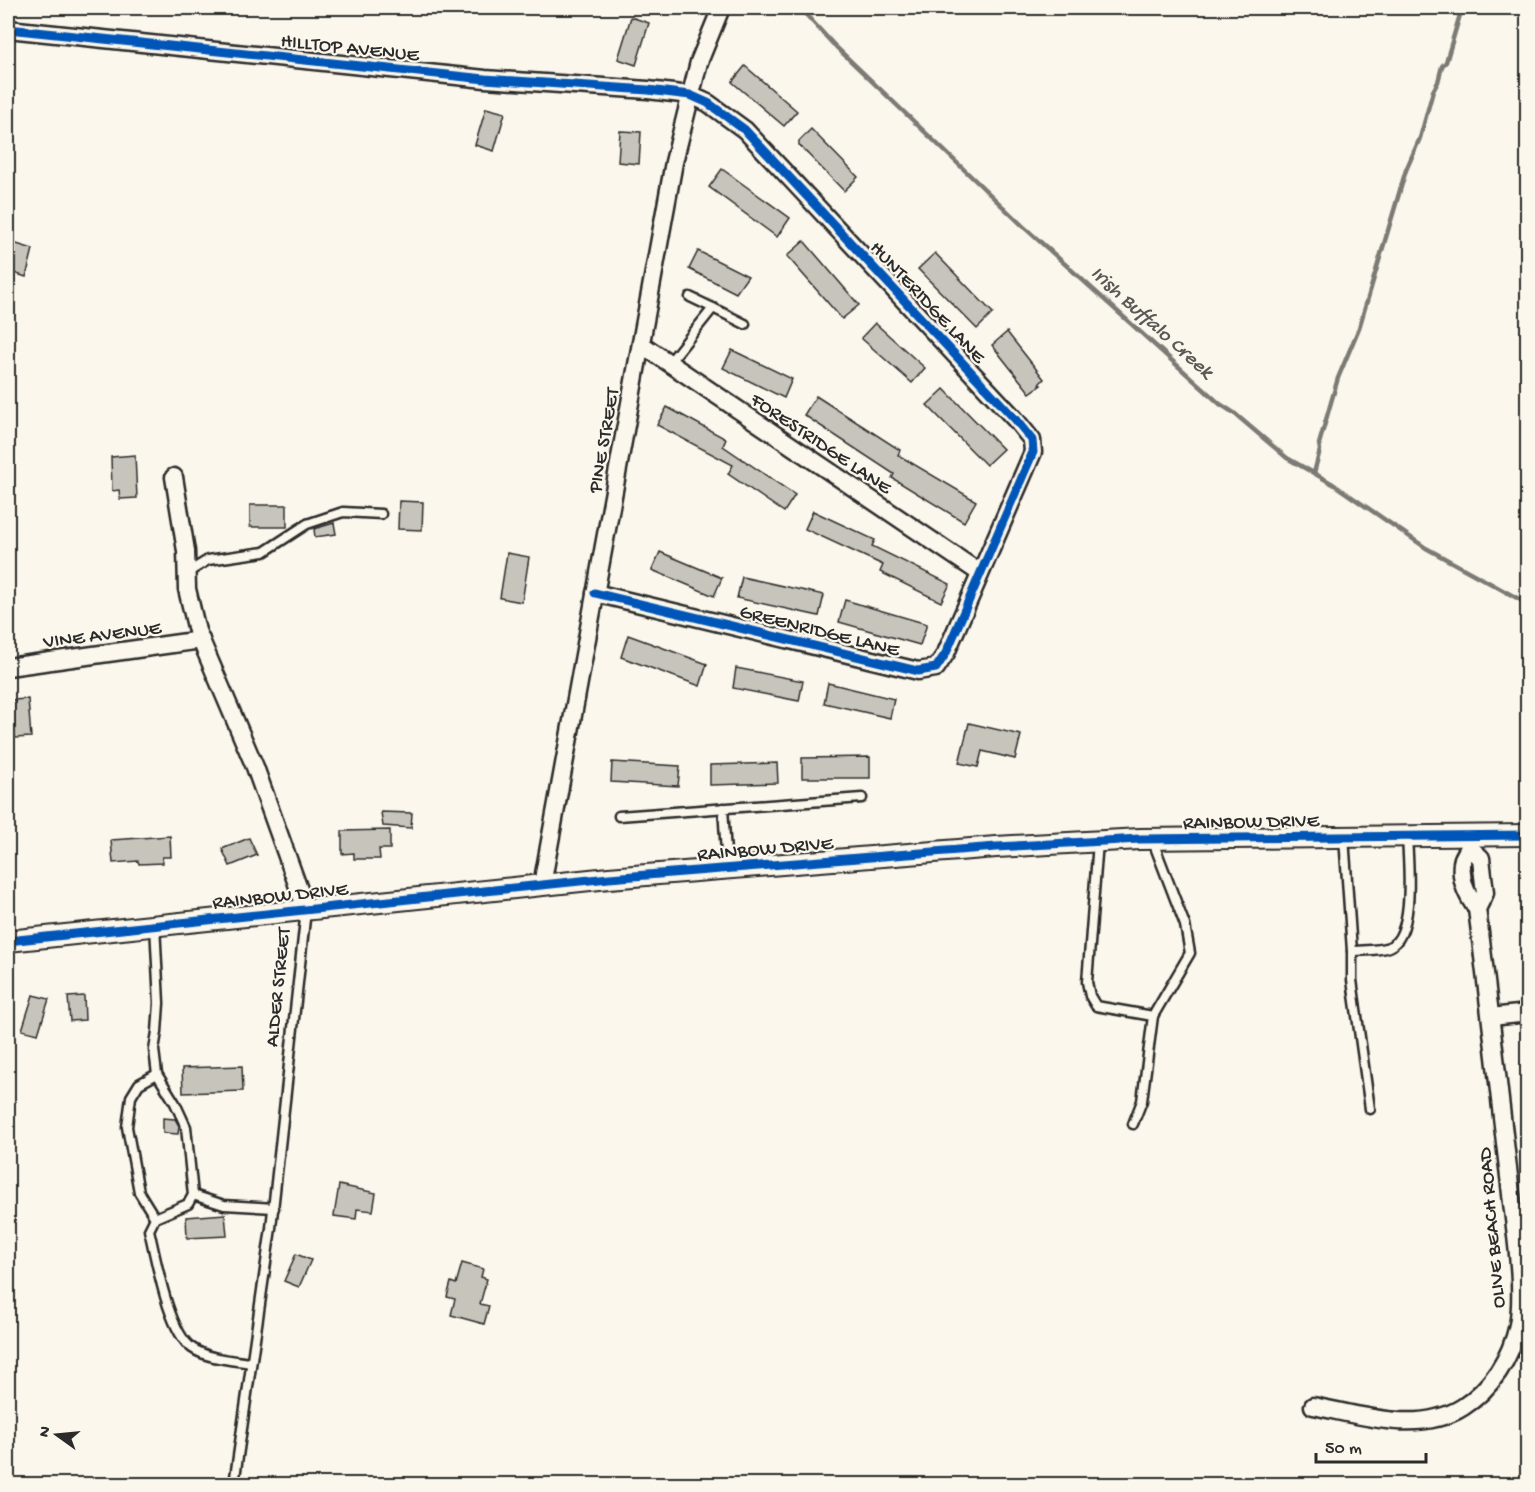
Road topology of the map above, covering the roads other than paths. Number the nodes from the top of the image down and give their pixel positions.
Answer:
1 (721, 8) edge
2 (8, 29) edge
3 (690, 95) junction
4 (690, 297) dead end
5 (713, 308) junction
6 (745, 324) dead end
7 (641, 344) junction
8 (669, 363) junction
9 (174, 477) dead end
10 (381, 514) dead end
11 (187, 573) junction
12 (980, 573) junction
13 (595, 593) junction
14 (201, 640) junction
15 (8, 667) edge
16 (862, 798) dead end
17 (723, 808) junction
18 (619, 816) dead end
19 (1527, 835) edge
20 (1344, 837) junction
21 (1407, 837) junction
22 (1152, 839) junction
23 (1098, 841) junction
24 (1470, 842) junction
25 (727, 869) junction
26 (542, 885) junction
27 (306, 909) junction
28 (155, 926) junction
29 (8, 941) edge
30 (1352, 951) junction
31 (1527, 1013) edge
32 (1153, 1016) junction
33 (1491, 1017) junction
34 (157, 1074) junction
35 (1370, 1109) dead end
36 (1133, 1124) dead end
37 (193, 1195) junction
38 (274, 1208) junction
39 (155, 1218) junction
40 (1521, 1230) edge
41 (251, 1363) junction
42 (1313, 1406) dead end
43 (234, 1485) edge

1 - 3 street, PINE STREET
2 - 3 street, HILLTOP AVENUE
3 - 7 street, PINE STREET
3 - 12 street, HUNTERIDGE LANE
4 - 5 lane
5 - 6 lane
5 - 8 lane
7 - 8 street, FORESTRIDGE LANE
7 - 13 street, PINE STREET
8 - 12 street, FORESTRIDGE LANE
9 - 11 street, ALDER STREET
10 - 11 lane
11 - 14 street, ALDER STREET
12 - 13 street, GREENRIDGE LANE
13 - 26 street, PINE STREET
14 - 15 street, VINE AVENUE
14 - 27 street, ALDER STREET
16 - 17 lane
17 - 18 lane
17 - 25 lane
19 - 24 street, RAINBOW DRIVE
20 - 21 street, RAINBOW DRIVE
20 - 22 street, RAINBOW DRIVE
20 - 30 lane
21 - 24 street, RAINBOW DRIVE
21 - 30 lane
22 - 23 street, RAINBOW DRIVE
22 - 32 lane
23 - 25 street, RAINBOW DRIVE
23 - 32 lane
24 - 33 street, OLIVE BEACH ROAD
25 - 26 street, RAINBOW DRIVE
26 - 27 street, RAINBOW DRIVE
27 - 28 street, RAINBOW DRIVE
27 - 38 lane, ALDER STREET
28 - 29 street, RAINBOW DRIVE
28 - 34 lane
30 - 35 lane
31 - 33 street
32 - 36 lane
33 - 40 street, OLIVE BEACH ROAD
34 - 37 lane
34 - 39 lane
37 - 38 lane
37 - 39 lane
38 - 41 lane, ALDER STREET
39 - 41 lane
40 - 42 street, OLIVE BEACH ROAD
41 - 43 lane, ALDER STREET

